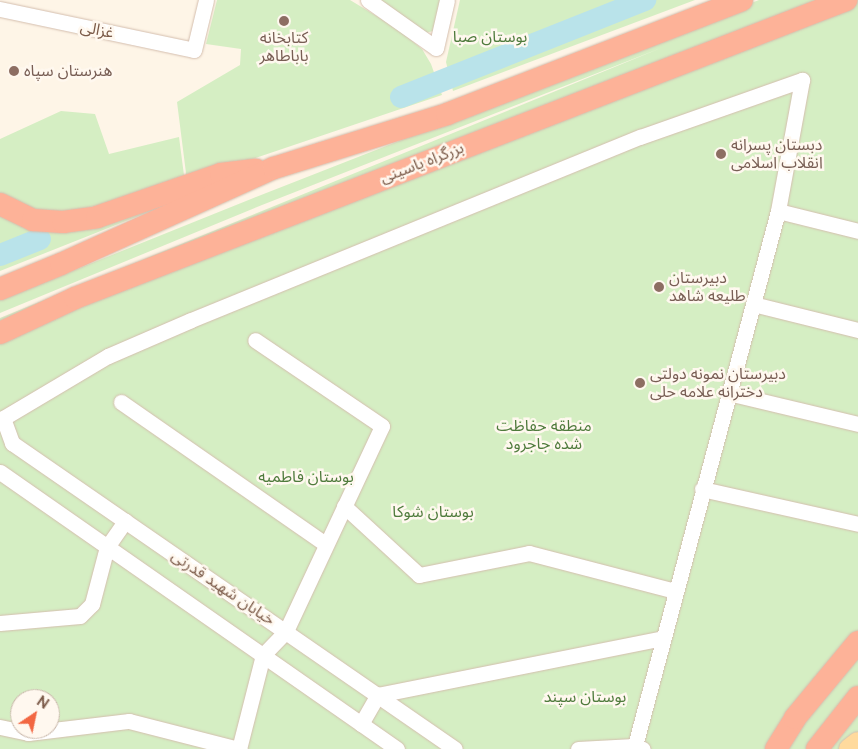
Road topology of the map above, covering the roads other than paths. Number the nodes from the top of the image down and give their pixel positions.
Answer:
1 (206, 0) edge
2 (368, 0) edge
3 (447, 0) edge
4 (742, 0) edge
5 (846, 0) edge
6 (0, 9) edge
7 (274, 168) junction
8 (0, 204) edge
9 (778, 211) junction
10 (858, 230) edge
11 (0, 289) edge
12 (753, 304) junction
13 (858, 330) edge
14 (0, 333) edge
15 (255, 340) dead end
16 (728, 393) junction
17 (121, 402) dead end
18 (1, 419) edge
19 (858, 424) edge
20 (0, 472) edge
21 (702, 489) junction
22 (344, 506) junction
23 (125, 520) junction
24 (858, 524) edge
25 (325, 544) junction
26 (107, 547) junction
27 (675, 591) junction
28 (0, 623) edge
29 (286, 631) junction
30 (663, 638) junction
31 (858, 642) edge
32 (263, 655) junction
33 (378, 695) junction
34 (858, 697) edge
35 (360, 724) junction
36 (0, 727) edge
37 (858, 742) edge
38 (637, 748) edge
39 (239, 749) edge
40 (397, 749) edge
41 (456, 749) edge
42 (578, 749) edge
43 (776, 749) edge
44 (817, 749) edge
45 (850, 749) edge

1 - 6 street, غزالی
2 - 3 street
4 - 7 highway
5 - 14 highway, بزرگراه یاسینی
7 - 8 highway
7 - 11 highway
9 - 10 street
9 - 12 street
9 - 18 street
12 - 13 street
12 - 16 street
15 - 22 street
16 - 19 street
16 - 21 street
17 - 25 street
18 - 23 street, خیابان شهید قدرتی
20 - 26 street, خیابان شهید قدرتی
21 - 24 street
21 - 27 street
22 - 25 street
22 - 27 street
23 - 26 street
23 - 29 street, خیابان شهید قدرتی
25 - 29 street
26 - 28 street
26 - 32 street, خیابان شهید قدرتی
27 - 30 street
29 - 32 street
29 - 33 street, خیابان شهید قدرتی
30 - 33 street
30 - 38 street
31 - 43 highway
32 - 35 street, خیابان شهید قدرتی
32 - 39 street
33 - 35 street
33 - 41 street, خیابان شهید قدرتی
34 - 44 highway
35 - 40 street, خیابان شهید قدرتی
36 - 39 street
37 - 45 main road
38 - 42 street

